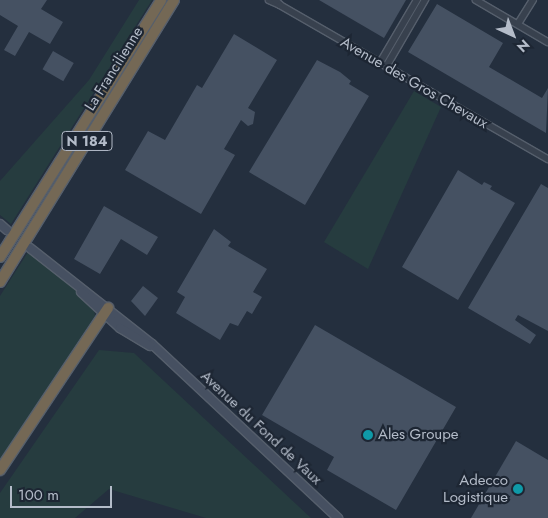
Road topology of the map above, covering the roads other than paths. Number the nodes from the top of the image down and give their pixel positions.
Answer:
1 (161, 0) edge
2 (174, 0) edge
3 (269, 0) edge
4 (275, 0) edge
5 (416, 0) edge
6 (425, 0) edge
7 (476, 0) edge
8 (533, 0) edge
9 (280, 5) junction
10 (518, 24) junction
11 (548, 42) edge
12 (380, 62) junction
13 (386, 67) junction
14 (548, 159) edge
15 (0, 224) edge
16 (7, 230) dead end
17 (30, 248) dead end
18 (1, 255) edge
19 (0, 282) edge
20 (105, 311) junction
21 (0, 470) edge
22 (338, 518) edge

1 - 18 highway, La Francilienne / N 184
2 - 19 highway, La Francilienne / N 184
3 - 9 street
4 - 9 street
5 - 12 street
6 - 13 street
7 - 10 street
8 - 10 street
9 - 12 street, Avenue des Gros Chevaux
10 - 11 street
12 - 13 street, Avenue des Gros Chevaux
13 - 14 street, Avenue des Gros Chevaux
15 - 16 street
17 - 20 street, Avenue du Fond de Vaux
20 - 21 highway
20 - 22 street, Avenue du Fond de Vaux

